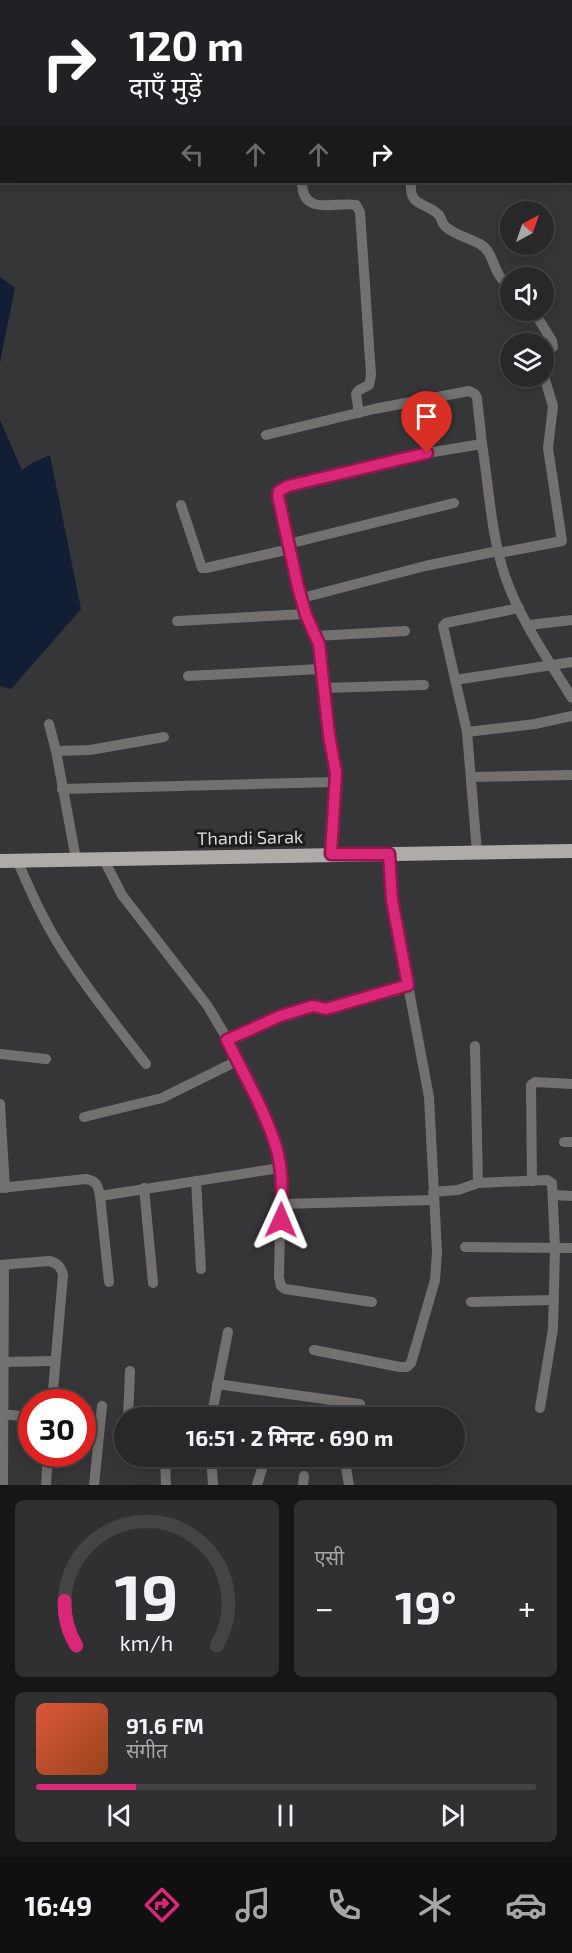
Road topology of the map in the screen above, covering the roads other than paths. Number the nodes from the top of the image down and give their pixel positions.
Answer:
1 (302, 183) edge
2 (411, 183) edge
3 (500, 276) edge
4 (547, 387) edge
5 (359, 413) junction
6 (266, 435) dead end
7 (482, 444) junction
8 (454, 503) dead end
9 (181, 505) dead end
10 (567, 541) edge
11 (289, 547) junction
12 (499, 552) junction
13 (302, 598) junction
14 (519, 608) junction
15 (306, 615) junction
16 (572, 620) edge
17 (177, 621) dead end
18 (529, 625) junction
19 (405, 631) dead end
20 (316, 636) junction
21 (572, 662) edge
22 (551, 664) junction
23 (321, 669) junction
24 (188, 676) dead end
25 (455, 680) junction
26 (424, 685) dead end
27 (323, 688) junction
28 (572, 698) edge
29 (572, 716) edge
30 (49, 723) dead end
31 (467, 732) junction
32 (164, 737) dead end
33 (56, 751) junction
34 (572, 775) edge
35 (471, 777) junction
36 (336, 782) junction
37 (62, 789) junction
38 (572, 851) edge
39 (477, 852) junction
40 (331, 854) junction
41 (389, 854) junction
42 (103, 858) junction
43 (76, 859) junction
44 (17, 860) junction
45 (0, 861) edge
46 (408, 985) junction
47 (227, 1040) junction
48 (475, 1046) dead end
49 (0, 1054) edge
50 (46, 1059) dead end
51 (237, 1061) junction
52 (146, 1064) dead end
53 (572, 1084) edge
54 (0, 1104) edge
55 (84, 1117) dead end
56 (280, 1168) junction
57 (196, 1181) junction
58 (532, 1181) junction
59 (478, 1184) junction
60 (3, 1188) edge
61 (144, 1188) junction
62 (100, 1196) junction
63 (433, 1196) junction
64 (553, 1196) junction
65 (572, 1196) edge
66 (281, 1204) junction
67 (465, 1247) dead end
68 (555, 1248) junction
69 (572, 1248) edge
70 (2, 1265) edge
71 (201, 1269) dead end
72 (109, 1282) dead end
73 (153, 1283) dead end
74 (554, 1300) junction
75 (372, 1302) dead end
76 (471, 1302) dead end
77 (228, 1332) dead end
78 (314, 1350) dead end
79 (55, 1361) junction
80 (1, 1362) edge
81 (130, 1371) dead end
82 (218, 1384) junction
83 (53, 1389) edge
84 (360, 1404) dead end
85 (102, 1406) dead end
86 (128, 1407) edge
87 (213, 1407) edge
88 (540, 1408) dead end
89 (1, 1414) edge
90 (18, 1416) edge
91 (47, 1467) edge
92 (165, 1467) edge
93 (212, 1467) edge
94 (263, 1467) edge
95 (346, 1467) edge
96 (3, 1485) edge
97 (46, 1485) edge
98 (94, 1485) edge
99 (166, 1485) edge
100 (213, 1485) edge
101 (257, 1485) edge
102 (349, 1485) edge

1 - 5 street
2 - 3 street
4 - 10 street
5 - 6 street
5 - 7 street
7 - 11 street
7 - 12 street
8 - 11 street
9 - 11 street
10 - 12 street
11 - 13 street
12 - 13 street
12 - 14 street
13 - 15 street
14 - 18 street
14 - 25 street
15 - 17 street
15 - 20 street
16 - 18 street
18 - 22 street
19 - 20 street
20 - 23 street
21 - 22 street
22 - 25 street
22 - 28 street
23 - 24 street
23 - 27 street
25 - 31 street
26 - 27 street
27 - 36 street
29 - 31 street
30 - 33 street
31 - 35 street
32 - 33 street
33 - 37 street
34 - 35 street
35 - 39 street
36 - 37 street
36 - 40 street
37 - 43 street
38 - 39 main road, Thandi Sarak
39 - 41 main road, Thandi Sarak
40 - 41 main road, Thandi Sarak
40 - 42 main road, Thandi Sarak
41 - 46 street
42 - 43 main road, Thandi Sarak
42 - 47 street
43 - 44 main road, Thandi Sarak
44 - 45 main road, Thandi Sarak
44 - 52 street
46 - 47 street
46 - 63 street
47 - 51 street
48 - 59 street
49 - 50 street
51 - 55 street
51 - 56 street
53 - 58 street
54 - 60 street
56 - 57 street
56 - 66 street
57 - 61 street
57 - 71 street
58 - 59 street
58 - 64 street
59 - 63 street
60 - 62 street
61 - 62 street
61 - 73 street
62 - 72 street
63 - 66 street
63 - 78 street
64 - 65 street
64 - 68 street
66 - 75 street
67 - 68 street
68 - 69 street
68 - 74 street
70 - 79 street
70 - 80 street
74 - 76 street
74 - 88 street
77 - 82 street
79 - 80 street
79 - 83 street
80 - 89 street
81 - 86 street
82 - 84 street
82 - 87 street
85 - 98 street
89 - 90 street
89 - 96 street
91 - 97 street
92 - 99 street
93 - 100 street
94 - 101 street
95 - 102 street

